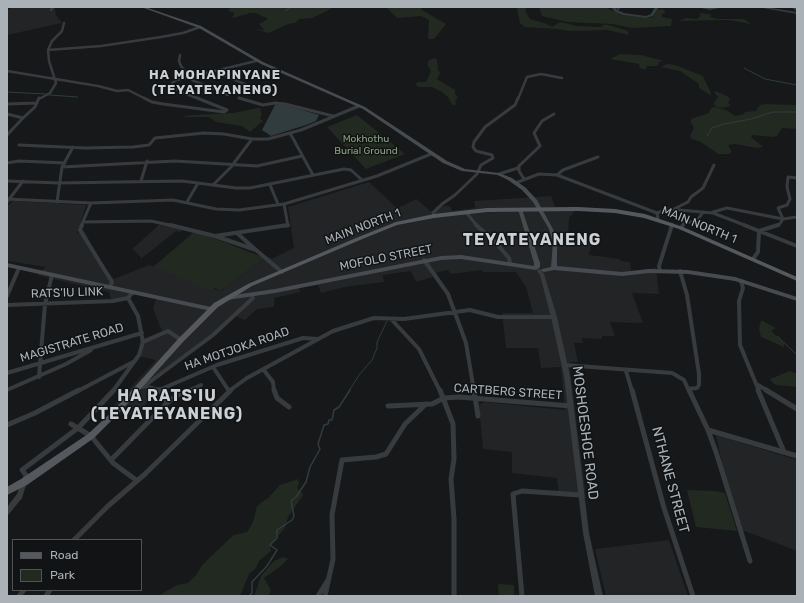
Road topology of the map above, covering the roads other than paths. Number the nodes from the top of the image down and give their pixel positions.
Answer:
1 (53, 7) edge
2 (142, 7) edge
3 (793, 7) edge
4 (51, 10) dead end
5 (797, 10) edge
6 (64, 23) dead end
7 (200, 27) junction
8 (101, 46) junction
9 (99, 49) dead end
10 (48, 50) junction
11 (180, 55) dead end
12 (256, 61) junction
13 (220, 70) junction
14 (7, 71) edge
15 (188, 77) junction
16 (562, 78) dead end
17 (57, 81) junction
18 (247, 85) dead end
19 (228, 95) dead end
20 (239, 98) dead end
21 (37, 103) junction
22 (7, 104) edge
23 (359, 106) junction
24 (7, 114) edge
25 (554, 114) dead end
26 (334, 116) junction
27 (22, 118) junction
28 (290, 132) junction
29 (7, 135) edge
30 (252, 139) junction
31 (19, 145) dead end
32 (74, 147) junction
33 (431, 154) junction
34 (302, 156) junction
35 (598, 157) dead end
36 (147, 161) junction
37 (7, 163) edge
38 (65, 163) junction
39 (232, 163) junction
40 (714, 165) dead end
41 (62, 167) junction
42 (518, 168) junction
43 (478, 172) junction
44 (499, 174) junction
45 (314, 175) junction
46 (557, 175) junction
47 (797, 178) edge
48 (524, 179) junction
49 (362, 180) junction
50 (7, 181) edge
51 (23, 181) junction
52 (141, 181) junction
53 (515, 182) junction
54 (59, 183) junction
55 (198, 183) junction
56 (213, 185) junction
57 (270, 185) junction
58 (8, 200) edge
59 (57, 202) junction
60 (187, 202) junction
61 (91, 203) junction
62 (278, 204) junction
63 (284, 204) junction
64 (520, 209) junction
65 (539, 209) junction
66 (672, 210) junction
67 (466, 212) junction
68 (703, 212) junction
69 (713, 213) junction
70 (434, 216) junction
71 (658, 216) junction
72 (797, 217) edge
73 (783, 219) junction
74 (83, 222) junction
75 (672, 224) junction
76 (681, 228) junction
77 (759, 231) junction
78 (238, 234) junction
79 (215, 236) junction
80 (797, 246) edge
81 (256, 250) junction
82 (424, 260) junction
83 (753, 260) junction
84 (510, 263) junction
85 (7, 265) edge
86 (19, 268) junction
87 (542, 269) junction
88 (660, 271) junction
89 (680, 271) junction
90 (282, 272) junction
91 (52, 275) junction
92 (797, 279) edge
93 (741, 281) junction
94 (110, 287) junction
95 (132, 293) junction
96 (240, 294) junction
97 (252, 295) junction
98 (7, 296) edge
99 (128, 298) junction
100 (797, 299) edge
101 (45, 304) junction
102 (7, 305) edge
103 (211, 309) junction
104 (454, 312) junction
105 (554, 317) junction
106 (391, 319) junction
107 (142, 333) junction
108 (318, 339) junction
109 (181, 340) junction
110 (143, 342) junction
111 (97, 346) junction
112 (135, 361) junction
113 (41, 363) junction
114 (565, 365) junction
115 (212, 367) junction
116 (263, 369) junction
117 (626, 370) junction
118 (7, 373) edge
119 (38, 377) junction
120 (201, 385) dead end
121 (757, 385) junction
122 (142, 386) junction
123 (688, 389) junction
124 (7, 390) edge
125 (159, 390) junction
126 (229, 391) junction
127 (444, 398) junction
128 (476, 398) junction
129 (167, 403) junction
130 (426, 404) junction
131 (388, 406) dead end
132 (571, 406) junction
133 (289, 407) dead end
134 (797, 409) edge
135 (478, 416) dead end
136 (71, 424) dead end
137 (7, 425) edge
138 (78, 428) junction
139 (708, 430) junction
140 (91, 436) junction
141 (784, 452) junction
142 (797, 456) edge
143 (111, 460) junction
144 (136, 480) junction
145 (24, 482) junction
146 (7, 491) edge
147 (581, 495) junction
148 (7, 512) edge
149 (75, 539) edge
150 (750, 561) dead end
151 (330, 576) junction
152 (318, 596) edge
153 (325, 596) edge
154 (454, 596) edge
155 (522, 596) edge
156 (599, 596) edge
157 (693, 596) edge

1 - 4 street
2 - 7 main road
3 - 5 street
6 - 10 street
7 - 8 street
7 - 12 main road
8 - 9 street
8 - 10 street
10 - 17 street
11 - 15 street
12 - 13 street
12 - 23 main road
13 - 15 street
13 - 18 street
14 - 17 street
15 - 17 street
15 - 19 street
16 - 43 street
17 - 21 street
20 - 26 street
21 - 22 street
21 - 27 street
23 - 26 street
23 - 33 main road
24 - 27 street
25 - 42 street
26 - 28 street
27 - 29 street
28 - 30 street
28 - 34 street
30 - 32 street
30 - 39 street
31 - 32 street
32 - 38 street
33 - 43 main road
33 - 49 street
34 - 39 street
34 - 45 street
35 - 46 street
36 - 39 street
36 - 41 street
36 - 52 street
37 - 38 street
38 - 41 street
39 - 56 street
40 - 66 street
41 - 54 street
42 - 44 street
42 - 48 street
43 - 44 main road
43 - 70 street
44 - 53 main road
45 - 49 street
45 - 57 street
46 - 48 street
46 - 71 street
47 - 73 street
48 - 53 street
49 - 63 street
50 - 51 street
51 - 54 street
51 - 58 street
52 - 54 street
52 - 55 street
53 - 65 main road
54 - 59 street
55 - 56 street
55 - 60 street
56 - 57 street
57 - 62 street
58 - 59 street
59 - 61 street
60 - 61 street
60 - 62 street
61 - 74 street
62 - 63 street
63 - 78 street
64 - 65 main road, MAIN NORTH 1
64 - 67 main road, MAIN NORTH 1
64 - 87 main road, MOSHOESHOE ROAD
65 - 71 main road, MAIN NORTH 1
65 - 87 main road
66 - 68 street
66 - 71 street
67 - 70 main road, MAIN NORTH 1
67 - 84 street
68 - 69 street
68 - 76 street
69 - 73 street
69 - 77 street
70 - 90 main road, MAIN NORTH 1
71 - 75 main road, MAIN NORTH 1
72 - 73 street
73 - 77 street
74 - 79 street
74 - 94 street
75 - 76 main road, MAIN NORTH 1
75 - 88 street
76 - 83 main road, MAIN NORTH 1
77 - 80 street
77 - 83 street
78 - 79 street
78 - 81 street
79 - 81 street
81 - 90 street
82 - 84 main road, MOFOLO STREET
82 - 97 main road, MOFOLO STREET
82 - 104 street
83 - 92 main road, MAIN NORTH 1
84 - 87 main road, MOFOLO STREET
85 - 86 main road
86 - 91 main road
86 - 98 street
87 - 88 main road, MOFOLO STREET
87 - 105 street, MOSHOESHOE ROAD
88 - 89 main road, MOFOLO STREET
89 - 93 main road, MOFOLO STREET
89 - 123 street
90 - 96 main road, MAIN NORTH 1
91 - 94 main road
91 - 101 street
93 - 100 main road, MOFOLO STREET
93 - 121 street
94 - 95 main road
95 - 99 street
95 - 103 main road
96 - 97 main road, MOFOLO STREET
96 - 103 main road, MAIN NORTH 1
97 - 122 street
99 - 101 street, RATS'IU LINK
99 - 107 street
101 - 102 street, RATS'IU LINK
101 - 113 street
103 - 109 main road, MAIN NORTH 1
104 - 105 street, HA MOTJOKA ROAD
104 - 106 street, HA MOTJOKA ROAD
104 - 128 street
105 - 114 street, MOSHOESHOE ROAD
106 - 108 street, HA MOTJOKA ROAD
106 - 127 street
107 - 110 street
107 - 111 street, MAGISTRATE ROAD
108 - 115 street, HA MOTJOKA ROAD
108 - 116 street, HA MOTJOKA ROAD
109 - 110 street
109 - 122 main road, MAIN NORTH 1
110 - 112 street
111 - 113 street, MAGISTRATE ROAD
111 - 119 street
112 - 137 street
112 - 138 street
113 - 118 street, MAGISTRATE ROAD
113 - 119 street
114 - 117 street
114 - 132 street, MOSHOESHOE ROAD
115 - 125 street, HA MOTJOKA ROAD
115 - 126 street
116 - 126 street, HA MOTJOKA ROAD
116 - 133 street
117 - 123 street
117 - 157 street, NTHANE STREET
119 - 124 street
120 - 129 street
121 - 134 street
121 - 141 street
122 - 125 street
122 - 140 main road, MAIN NORTH 1
123 - 139 street
125 - 129 street
126 - 144 street, HA MOTJOKA ROAD
127 - 128 street, CARTBERG STREET
127 - 130 street, CARTBERG STREET
127 - 154 street
128 - 132 street, CARTBERG STREET
128 - 135 street
129 - 143 street
130 - 131 street
130 - 151 street
132 - 147 street, MOSHOESHOE ROAD
136 - 138 street
138 - 140 street
138 - 145 street
139 - 141 street
139 - 150 street
140 - 143 street
140 - 145 main road, MAIN NORTH 1
141 - 142 street
143 - 144 street
144 - 149 street, HA MOTJOKA ROAD
145 - 146 main road, MAIN NORTH 1
145 - 148 street
147 - 155 street
147 - 156 street, MOSHOESHOE ROAD
151 - 152 street
151 - 153 street

